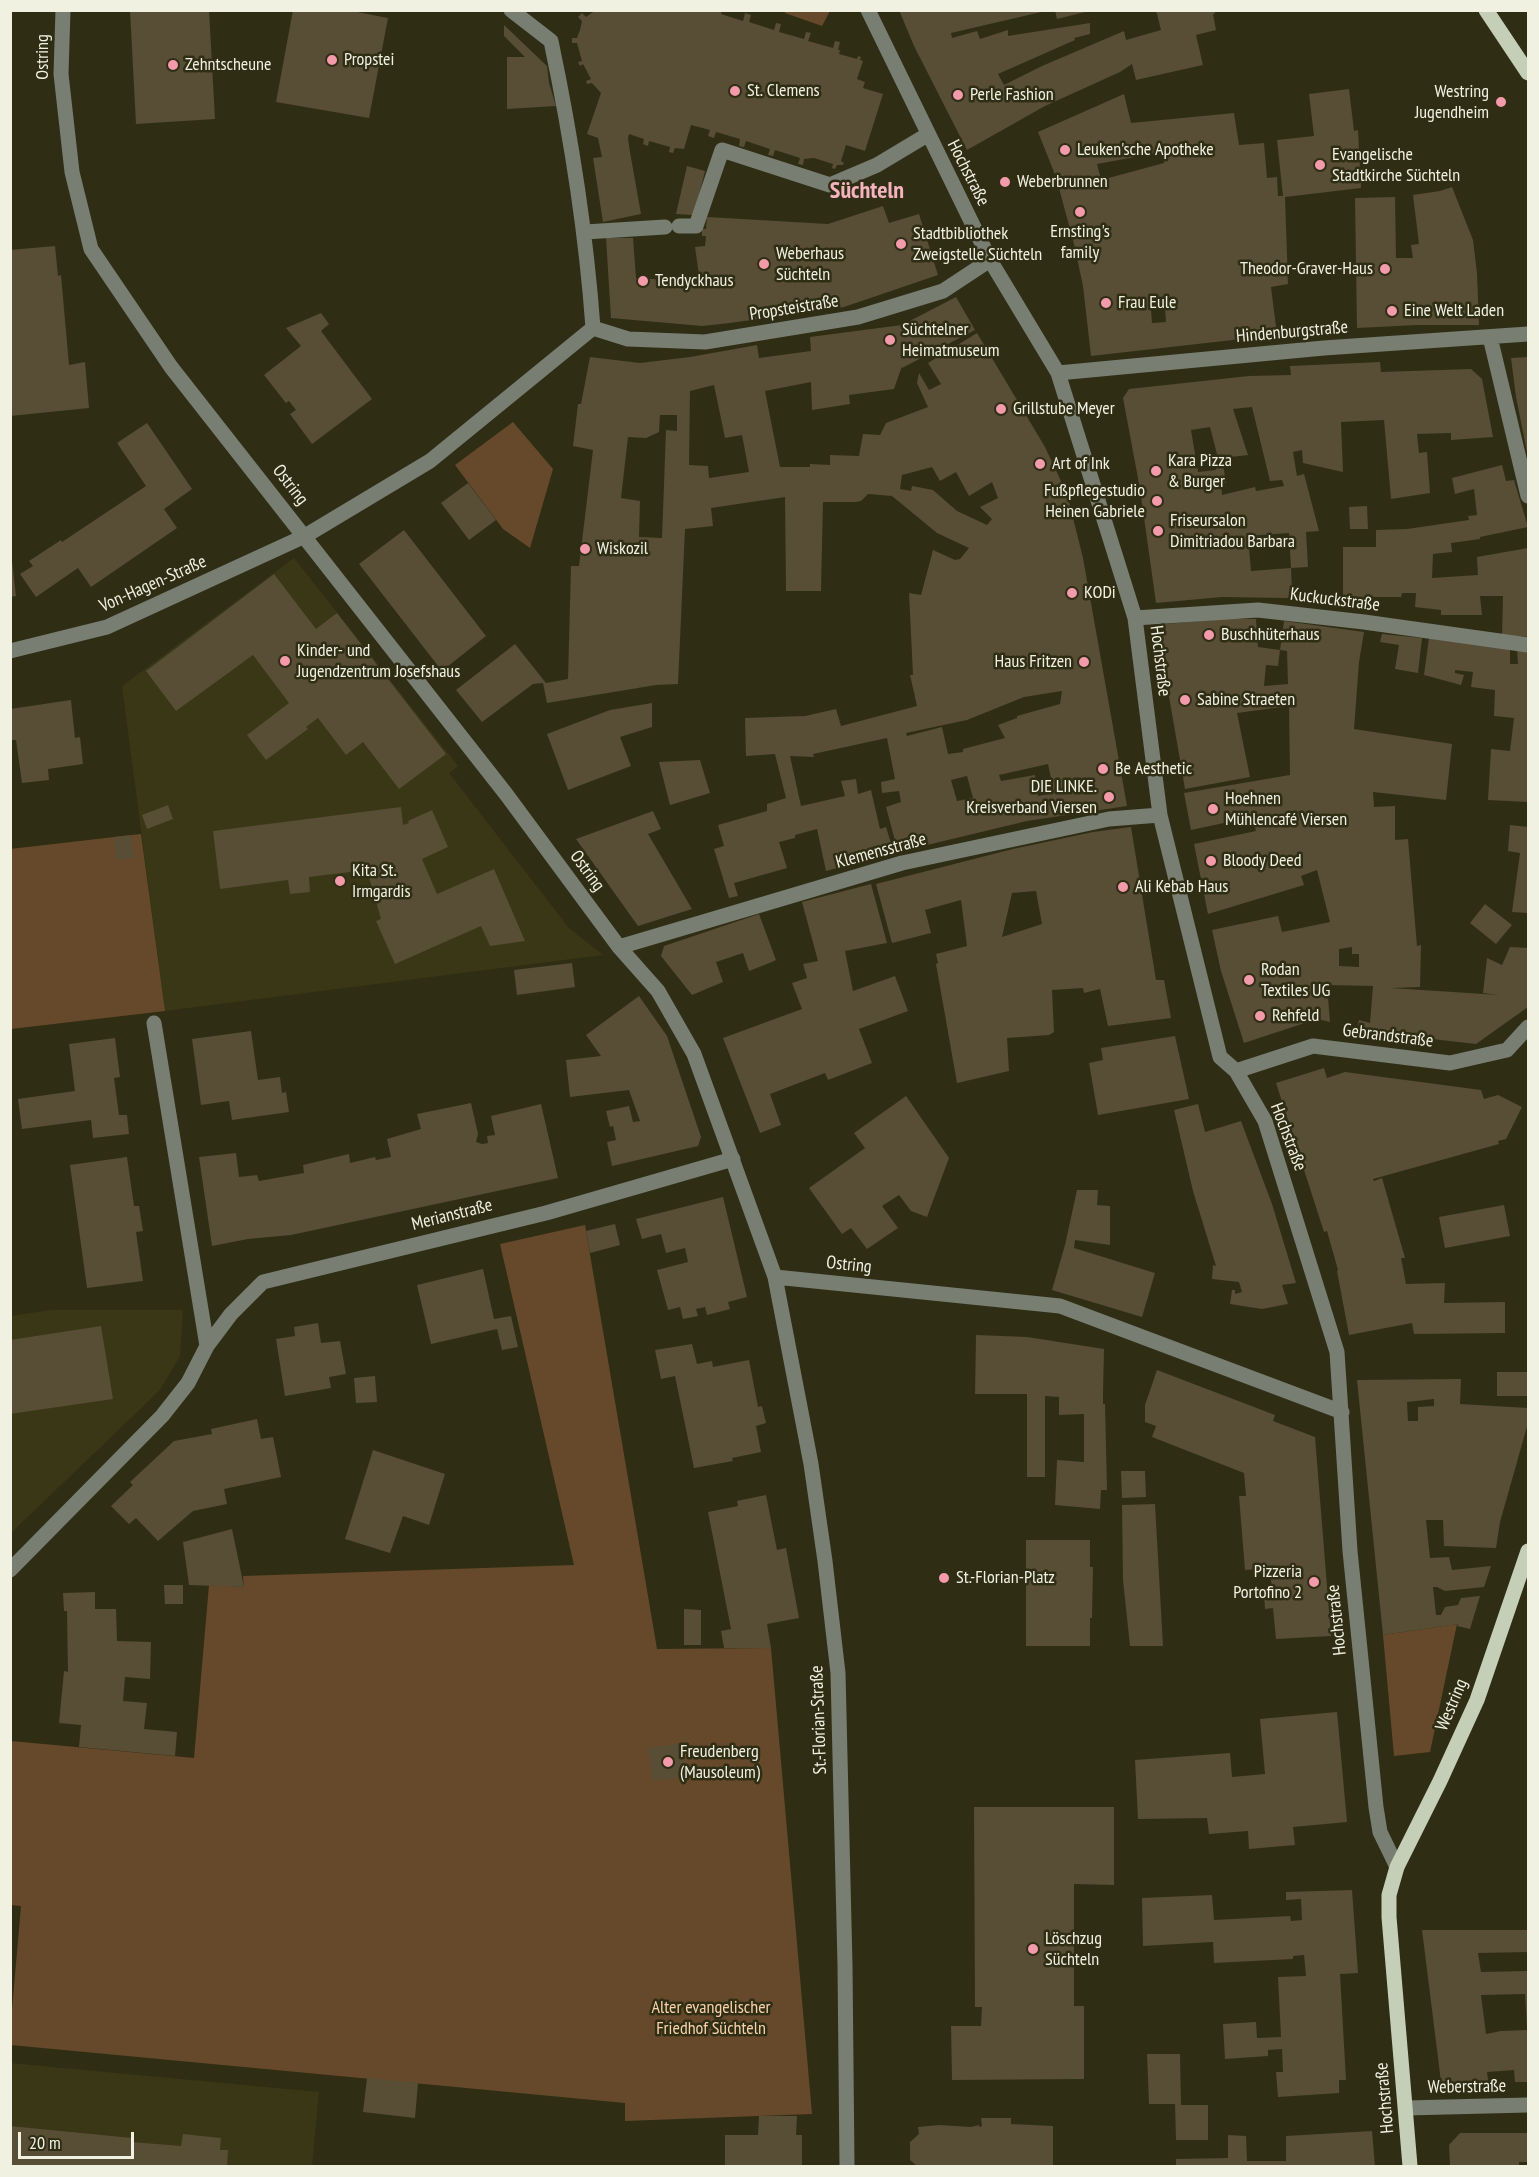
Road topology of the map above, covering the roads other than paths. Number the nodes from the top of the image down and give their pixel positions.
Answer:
1 (63, 10) edge
2 (511, 10) edge
3 (868, 10) edge
4 (1486, 10) edge
5 (1528, 72) edge
6 (927, 135) junction
7 (585, 232) junction
8 (990, 260) junction
9 (593, 328) junction
10 (1528, 334) edge
11 (1490, 337) junction
12 (1058, 373) junction
13 (1528, 496) edge
14 (305, 536) junction
15 (1135, 618) junction
16 (1528, 645) edge
17 (10, 651) edge
18 (1160, 815) junction
19 (618, 947) junction
20 (154, 1023) dead end
21 (1528, 1027) edge
22 (1236, 1071) junction
23 (733, 1159) junction
24 (775, 1278) junction
25 (207, 1346) junction
26 (1342, 1412) junction
27 (1528, 1551) edge
28 (13, 1565) edge
29 (1397, 1867) junction
30 (1528, 2105) edge
31 (1406, 2108) junction
32 (847, 2166) edge
33 (1410, 2166) edge

1 - 14 street, Ostring
2 - 7 street
3 - 6 street, Hochstraße
4 - 5 main road
6 - 7 street, Hochstraße
6 - 8 street, Hochstraße
7 - 9 street
8 - 9 street, Propsteistraße
8 - 12 street, Hochstraße
9 - 14 street
10 - 11 street, Hindenburgstraße
11 - 12 street, Hindenburgstraße
11 - 13 street
12 - 15 street, Hochstraße
14 - 17 street, Von-Hagen-Straße
14 - 19 street, Ostring
15 - 16 street, Kuckuckstraße
15 - 18 street, Hochstraße
18 - 19 street, Klemensstraße
18 - 22 street, Hochstraße
19 - 23 street, Ostring
20 - 25 street
21 - 22 street, Gebrandstraße
22 - 26 street, Hochstraße
23 - 24 street, Ostring
23 - 25 street, Merianstraße
24 - 26 street, Ostring
24 - 32 street, St.-Florian-Straße
25 - 28 street, Merianstraße
26 - 29 street, Hochstraße
27 - 29 main road, Westring
29 - 31 main road, Hochstraße
30 - 31 street, Weberstraße
31 - 33 main road, Hochstraße

